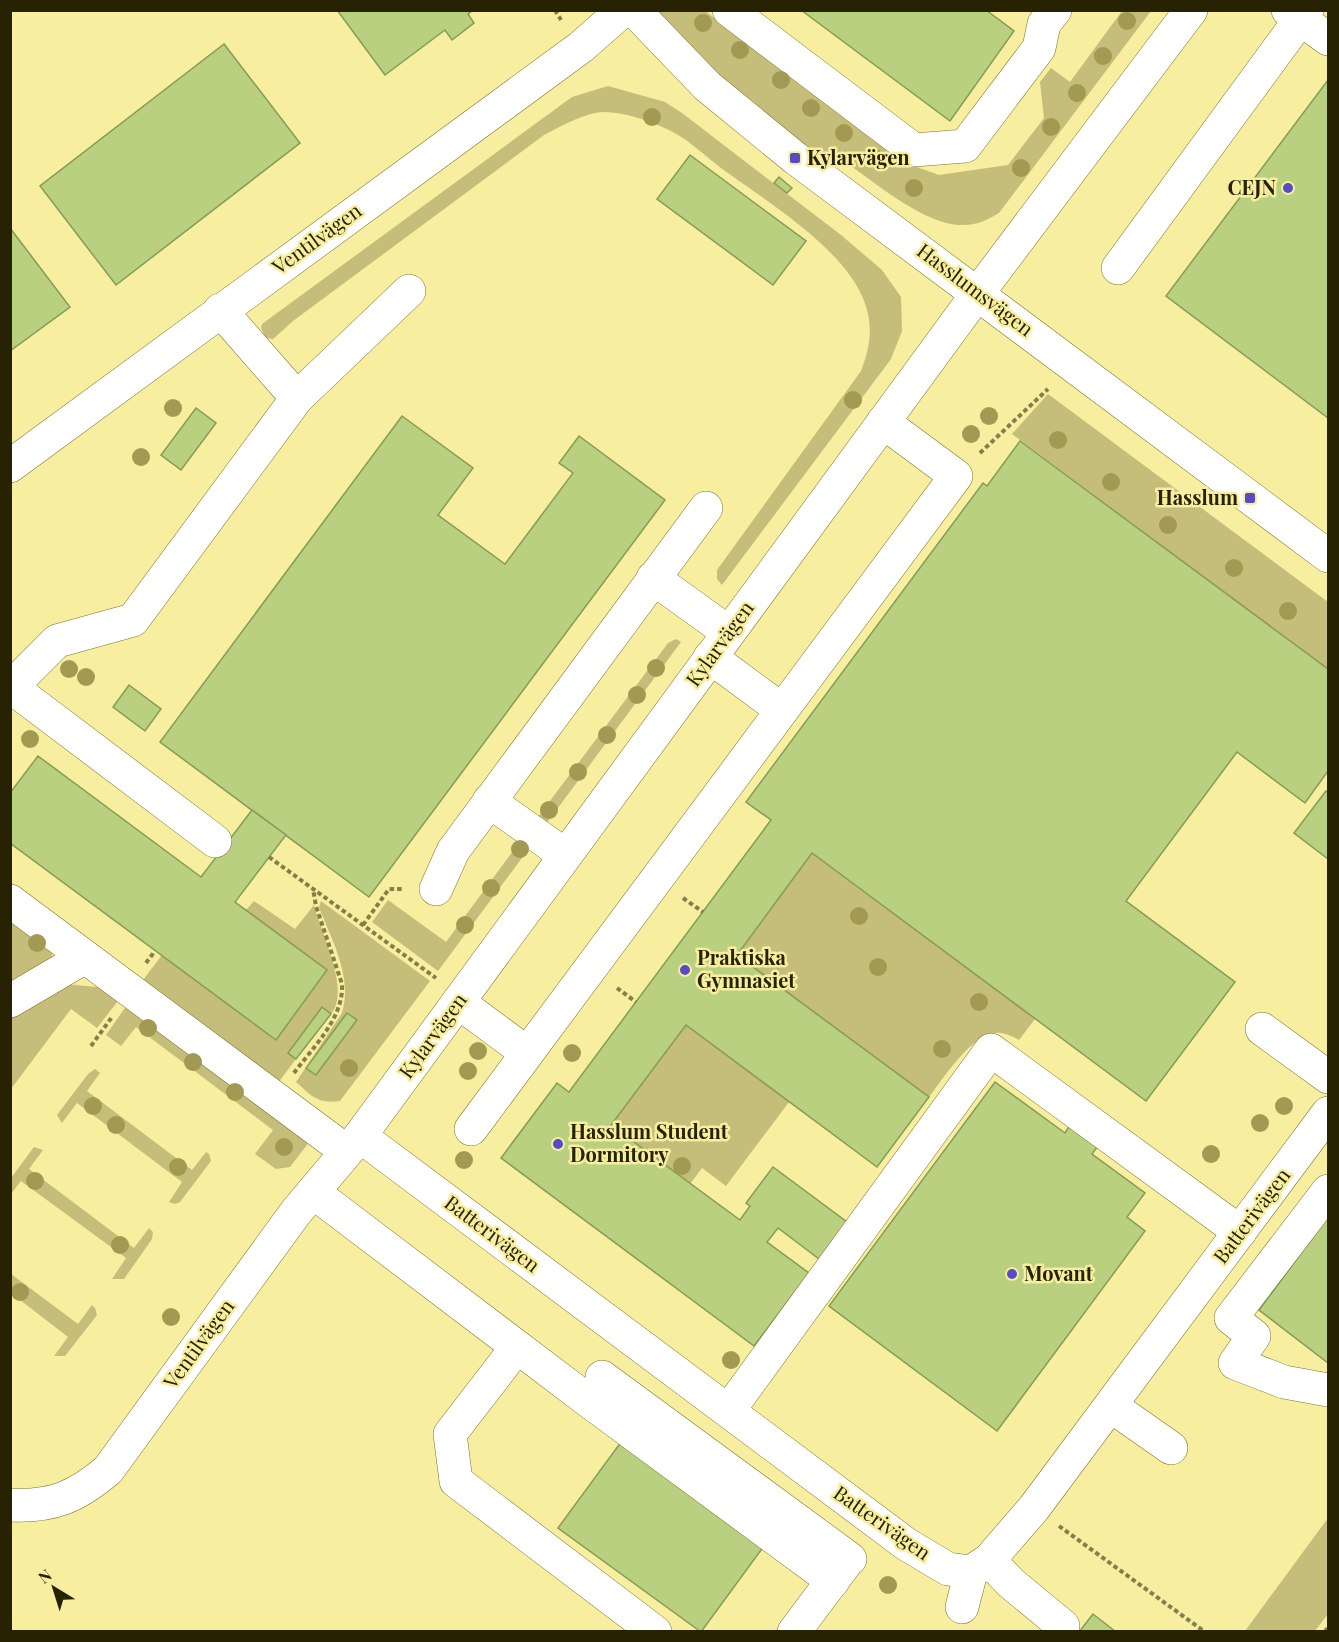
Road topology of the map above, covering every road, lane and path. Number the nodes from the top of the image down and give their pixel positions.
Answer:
1 (555, 10) edge
2 (623, 10) edge
3 (634, 10) edge
4 (729, 10) edge
5 (1055, 10) edge
6 (1191, 10) edge
7 (1298, 13) edge
8 (562, 22) dead end
9 (1329, 39) edge
10 (1118, 268) dead end
11 (409, 291) dead end
12 (978, 292) junction
13 (219, 310) junction
14 (1051, 386) dead end
15 (297, 398) junction
16 (883, 422) junction
17 (10, 466) edge
18 (956, 476) junction
19 (706, 508) dead end
20 (1329, 556) edge
21 (653, 578) junction
22 (719, 645) junction
23 (11, 687) edge
24 (782, 710) junction
25 (489, 801) junction
26 (215, 841) dead end
27 (565, 855) junction
28 (269, 857) dead end
29 (313, 889) junction
30 (436, 889) joint
31 (678, 895) dead end
32 (10, 901) edge
33 (703, 912) dead end
34 (363, 925) junction
35 (85, 957) junction
36 (612, 984) dead end
37 (447, 990) junction
38 (10, 1001) edge
39 (636, 1002) dead end
40 (1262, 1029) dead end
41 (527, 1053) junction
42 (1329, 1077) edge
43 (275, 1098) junction
44 (1326, 1122) edge
45 (471, 1129) dead end
46 (353, 1144) junction
47 (1329, 1191) edge
48 (313, 1192) junction
49 (1240, 1232) junction
50 (630, 1337) junction
51 (517, 1347) junction
52 (594, 1388) junction
53 (1329, 1390) edge
54 (1111, 1406) junction
55 (729, 1410) junction
56 (1171, 1448) dead end
57 (10, 1505) edge
58 (877, 1522) junction
59 (1056, 1524) dead end
60 (980, 1566) junction
61 (841, 1570) junction
62 (962, 1607) dead end
63 (1063, 1626) dead end
64 (1329, 1627) edge
65 (656, 1632) edge
66 (795, 1632) edge
67 (1205, 1632) edge
68 (1325, 1632) edge

1 - 8 path
2 - 13 street, Ventilvägen
3 - 12 street, Hasslumsvägen
4 - 5 street
6 - 12 street, Kylarvägen
7 - 9 street
7 - 10 street
11 - 15 street
12 - 16 street, Kylarvägen
12 - 20 street, Hasslumsvägen
13 - 15 street
13 - 17 street, Ventilvägen
14 - 18 path
15 - 23 street
16 - 18 street
16 - 22 street, Kylarvägen
18 - 24 street
19 - 21 street
21 - 22 street
21 - 25 street
22 - 24 street
22 - 27 street, Kylarvägen
23 - 26 street
24 - 41 street
25 - 27 street
25 - 30 street
27 - 37 street, Kylarvägen
28 - 29 path
29 - 34 path
29 - 43 path
30 - 34 path
31 - 33 path
32 - 35 street, Batterivägen
34 - 37 path
35 - 38 street
35 - 43 street, Batterivägen
36 - 39 path
37 - 41 street
37 - 46 street, Kylarvägen
40 - 42 street
41 - 45 street
43 - 46 street, Batterivägen
44 - 49 street, Batterivägen
46 - 48 street, Ventilvägen
46 - 50 street, Batterivägen
47 - 53 street
48 - 51 street
48 - 57 street, Ventilvägen
49 - 54 street, Batterivägen
49 - 55 street
50 - 52 street
50 - 55 street, Batterivägen
51 - 52 street
51 - 65 street
52 - 61 street
54 - 56 street
54 - 60 street, Batterivägen
55 - 58 street, Batterivägen
58 - 60 street, Batterivägen
58 - 61 street
59 - 67 path
60 - 62 street
60 - 63 street
61 - 66 street
64 - 68 path

